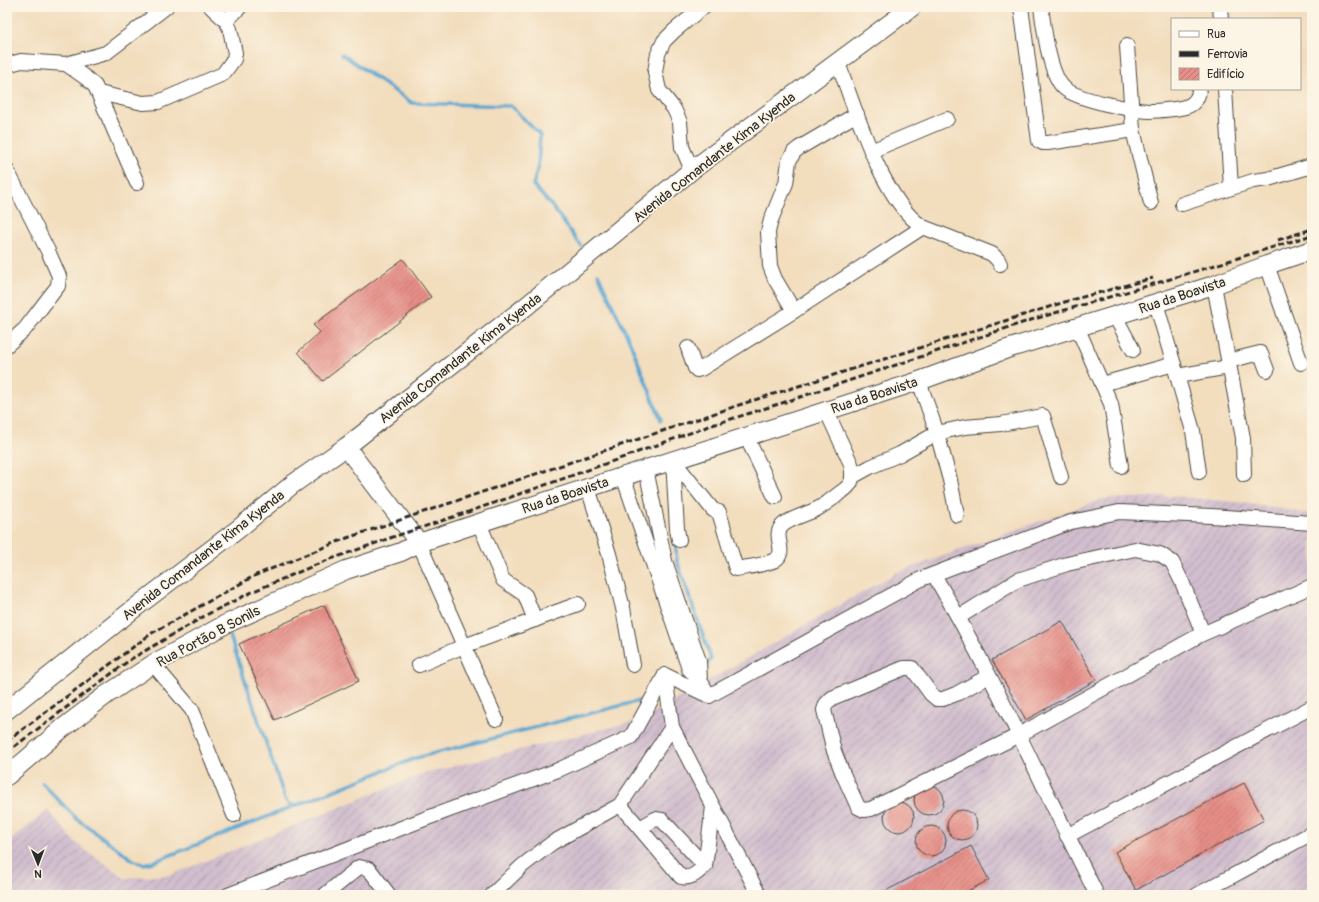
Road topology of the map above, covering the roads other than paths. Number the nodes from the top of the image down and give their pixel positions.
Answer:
1 (166, 7) edge
2 (211, 7) edge
3 (240, 7) edge
4 (703, 7) edge
5 (912, 7) edge
6 (1021, 7) edge
7 (1041, 7) edge
8 (1220, 7) edge
9 (1221, 18) edge
10 (226, 21) junction
11 (1127, 46) dead end
12 (838, 63) junction
13 (66, 64) junction
14 (7, 65) edge
15 (1199, 90) edge
16 (1225, 90) edge
17 (99, 93) junction
18 (1131, 108) junction
19 (858, 114) junction
20 (947, 119) dead end
21 (1133, 130) junction
22 (872, 151) junction
23 (1312, 166) edge
24 (7, 170) edge
25 (692, 170) junction
26 (137, 183) dead end
27 (1232, 188) junction
28 (1151, 203) dead end
29 (1182, 204) dead end
30 (923, 227) junction
31 (1312, 250) edge
32 (1000, 264) dead end
33 (1267, 265) junction
34 (1214, 285) junction
35 (1156, 303) junction
36 (794, 311) junction
37 (1115, 316) junction
38 (1077, 327) junction
39 (7, 345) edge
40 (688, 348) dead end
41 (1133, 350) dead end
42 (1301, 363) dead end
43 (1229, 364) junction
44 (1175, 370) junction
45 (1267, 370) dead end
46 (919, 381) junction
47 (1102, 384) junction
48 (826, 410) junction
49 (937, 433) junction
50 (746, 436) junction
51 (346, 447) junction
52 (673, 460) junction
53 (1121, 466) dead end
54 (646, 469) junction
55 (1199, 472) dead end
56 (1244, 475) dead end
57 (623, 476) junction
58 (852, 476) junction
59 (1061, 477) dead end
60 (588, 488) junction
61 (775, 497) dead end
62 (956, 515) dead end
63 (479, 523) junction
64 (1312, 523) edge
65 (679, 540) dead end
66 (427, 541) junction
67 (934, 575) junction
68 (1312, 586) edge
69 (578, 604) dead end
70 (959, 617) junction
71 (534, 620) junction
72 (1200, 635) junction
73 (464, 646) junction
74 (153, 664) junction
75 (633, 665) dead end
76 (419, 666) dead end
77 (665, 675) junction
78 (988, 676) junction
79 (700, 680) junction
80 (709, 696) junction
81 (1312, 707) edge
82 (7, 710) edge
83 (496, 719) dead end
84 (672, 727) junction
85 (1019, 735) junction
86 (7, 776) edge
87 (620, 805) junction
88 (713, 807) junction
89 (234, 815) dead end
90 (640, 828) junction
91 (1312, 833) edge
92 (1067, 836) junction
93 (705, 866) junction
94 (228, 895) edge
95 (325, 895) edge
96 (389, 895) edge
97 (492, 895) edge
98 (759, 895) edge
99 (1097, 895) edge
100 (1197, 895) edge

1 - 13 street
2 - 10 street
3 - 10 street
4 - 25 street
5 - 12 main road, Avenida Comandante Kima Kyenda
6 - 21 street
7 - 18 street
8 - 9 street
10 - 17 street
11 - 18 street
12 - 19 street
12 - 25 main road, Avenida Comandante Kima Kyenda
13 - 14 street
13 - 17 street
15 - 18 street
16 - 27 street
17 - 26 street
18 - 21 street
19 - 22 street
19 - 36 street
20 - 22 street
21 - 28 street
22 - 30 street
23 - 27 street
24 - 39 street
25 - 51 main road, Avenida Comandante Kima Kyenda
27 - 29 street
30 - 32 street
30 - 36 street
31 - 33 main road, Rua da Boavista
33 - 34 main road, Rua da Boavista
33 - 42 street
34 - 35 main road, Rua da Boavista
34 - 43 street
35 - 37 main road, Rua da Boavista
35 - 44 street
36 - 40 street
37 - 38 main road, Rua da Boavista
37 - 41 street
38 - 46 main road, Rua da Boavista
38 - 47 street
43 - 44 street
43 - 45 street
43 - 56 street
44 - 47 street
44 - 55 street
46 - 48 main road, Rua da Boavista
46 - 49 street
47 - 53 street
48 - 50 main road, Rua da Boavista
48 - 58 street
49 - 58 street
49 - 59 street
49 - 62 street
50 - 52 main road, Rua da Boavista
50 - 61 street
51 - 66 main road
51 - 82 main road, Avenida Comandante Kima Kyenda
52 - 54 main road, Rua da Boavista
52 - 58 street
52 - 65 street
54 - 57 main road, Rua da Boavista
54 - 79 street
57 - 60 main road, Rua da Boavista
57 - 79 street
60 - 63 main road, Rua da Boavista
60 - 75 street
63 - 66 main road, Rua da Boavista
63 - 71 street
64 - 67 street
66 - 73 street
66 - 74 main road, Rua Portão B Sonils
67 - 70 street
67 - 80 street
68 - 72 street
69 - 71 street
70 - 72 street
70 - 78 street
71 - 73 street
72 - 85 street
73 - 76 street
73 - 83 street
74 - 86 main road, Rua Portão B Sonils
74 - 89 street
77 - 80 street
77 - 84 street
77 - 94 street
78 - 85 street
78 - 85 street
79 - 80 street
81 - 92 street
84 - 87 street
84 - 88 street
85 - 92 street
87 - 90 street
87 - 97 street
88 - 93 street
88 - 98 street
90 - 93 street
90 - 93 street
91 - 100 street
92 - 99 street
95 - 96 street

